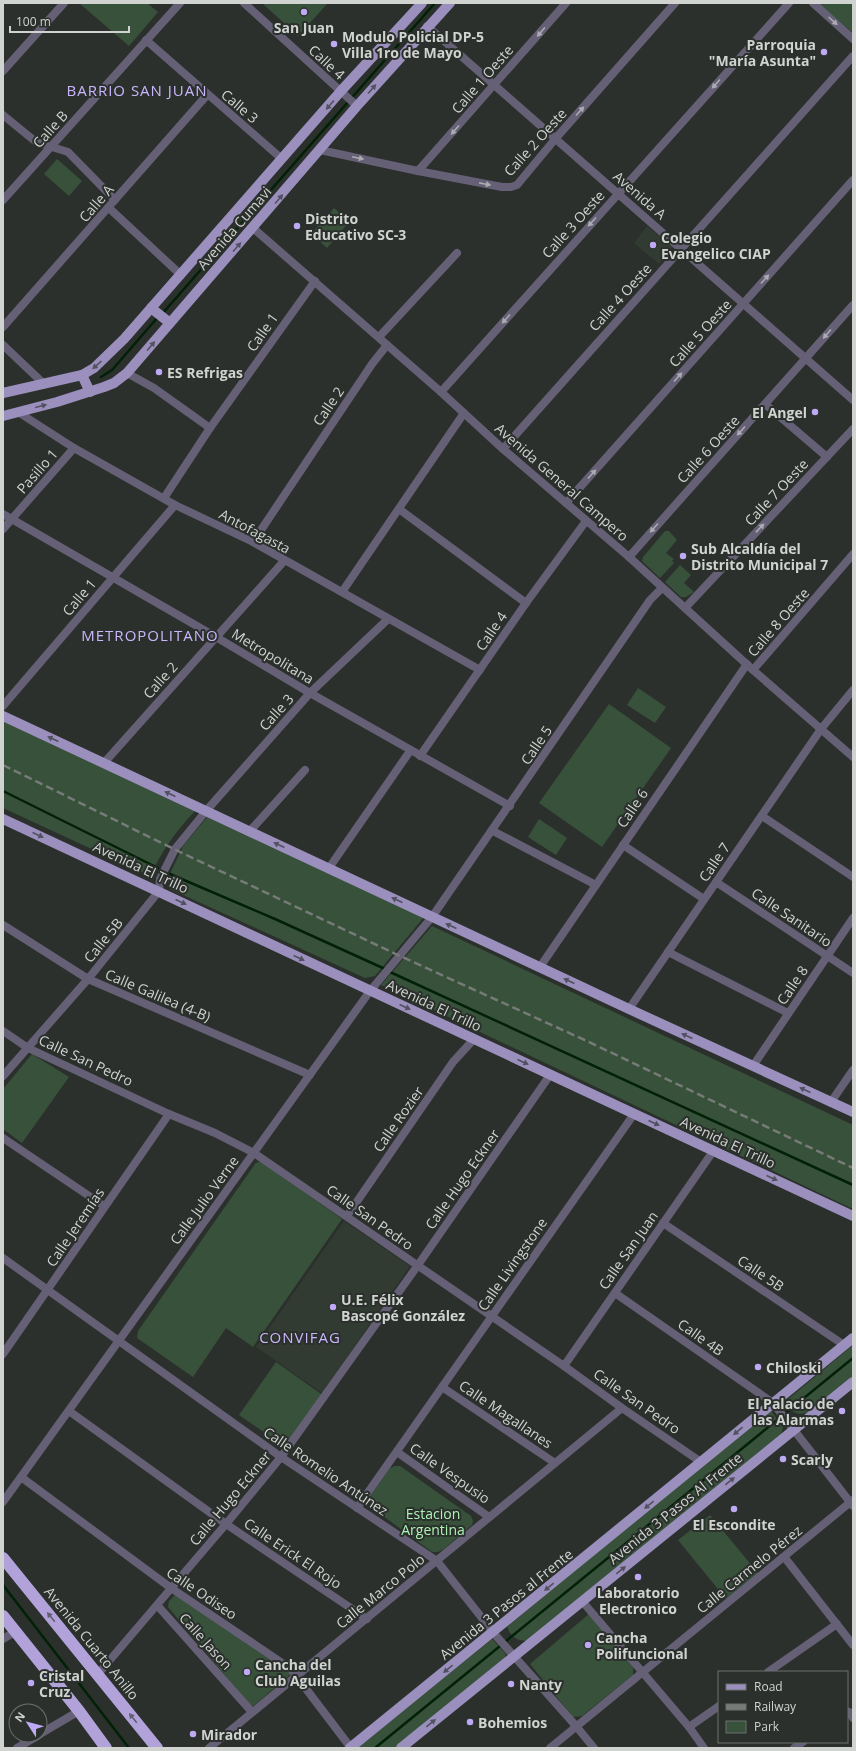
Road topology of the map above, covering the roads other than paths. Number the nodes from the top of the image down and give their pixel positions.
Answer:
1 (64, 3) edge
2 (180, 3) edge
3 (244, 3) edge
4 (422, 3) edge
5 (450, 3) edge
6 (566, 3) edge
7 (676, 3) edge
8 (789, 3) edge
9 (813, 3) edge
10 (428, 26) junction
11 (853, 39) edge
12 (146, 40) junction
13 (853, 56) edge
14 (3, 71) edge
15 (495, 84) junction
16 (207, 95) junction
17 (349, 99) junction
18 (3, 115) edge
19 (556, 138) junction
20 (52, 146) junction
21 (320, 150) junction
22 (282, 159) junction
23 (418, 172) junction
24 (853, 180) edge
25 (618, 193) junction
26 (3, 200) edge
27 (115, 200) junction
28 (109, 208) junction
29 (253, 228) junction
30 (681, 249) junction
31 (457, 253) dead end
32 (181, 275) junction
33 (315, 281) junction
34 (744, 303) junction
35 (853, 305) edge
36 (153, 309) junction
37 (168, 321) junction
38 (3, 327) edge
39 (379, 338) junction
40 (3, 345) edge
41 (387, 345) junction
42 (806, 358) junction
43 (128, 372) junction
44 (82, 375) junction
45 (44, 384) junction
46 (90, 392) junction
47 (441, 392) junction
48 (3, 394) edge
49 (853, 400) edge
50 (765, 404) junction
51 (18, 412) junction
52 (464, 413) junction
53 (3, 416) edge
54 (210, 428) junction
55 (853, 429) edge
56 (74, 448) junction
57 (503, 449) junction
58 (827, 456) junction
59 (164, 498) junction
60 (566, 503) junction
61 (175, 505) junction
62 (399, 509) junction
63 (3, 514) edge
64 (12, 519) junction
65 (586, 521) junction
66 (3, 529) edge
67 (253, 542) junction
68 (853, 554) edge
69 (629, 557) junction
70 (284, 561) junction
71 (112, 577) junction
72 (662, 588) junction
73 (342, 592) junction
74 (526, 603) junction
75 (685, 608) junction
76 (388, 619) junction
77 (216, 637) junction
78 (747, 664) junction
79 (480, 670) junction
80 (753, 670) junction
81 (853, 690) edge
82 (310, 694) junction
83 (3, 706) edge
84 (3, 716) edge
85 (821, 729) junction
86 (410, 751) junction
87 (420, 756) junction
88 (853, 757) edge
89 (104, 763) junction
90 (305, 770) dead end
91 (510, 806) junction
92 (206, 811) junction
93 (762, 816) junction
94 (3, 819) edge
95 (492, 831) junction
96 (249, 832) junction
97 (623, 845) junction
98 (329, 868) junction
99 (853, 877) edge
100 (716, 882) junction
101 (596, 885) junction
102 (159, 891) junction
103 (704, 899) junction
104 (432, 917) junction
105 (853, 918) edge
106 (3, 925) edge
107 (668, 952) junction
108 (827, 956) junction
109 (540, 967) junction
110 (853, 973) edge
111 (88, 979) junction
112 (371, 989) junction
113 (629, 1009) junction
114 (788, 1013) junction
115 (3, 1031) edge
116 (474, 1039) junction
117 (28, 1048) junction
118 (753, 1066) junction
119 (853, 1070) edge
120 (310, 1075) junction
121 (550, 1075) junction
122 (3, 1076) edge
123 (831, 1102) junction
124 (853, 1112) edge
125 (169, 1114) junction
126 (634, 1114) junction
127 (3, 1138) edge
128 (714, 1150) junction
129 (254, 1153) junction
130 (104, 1206) junction
131 (347, 1216) junction
132 (853, 1216) edge
133 (663, 1223) junction
134 (3, 1258) edge
135 (418, 1265) junction
136 (48, 1290) junction
137 (615, 1293) junction
138 (491, 1317) junction
139 (853, 1338) edge
140 (119, 1340) junction
141 (844, 1345) junction
142 (3, 1354) edge
143 (564, 1366) junction
144 (853, 1382) edge
145 (442, 1386) junction
146 (775, 1406) junction
147 (622, 1408) junction
148 (69, 1411) junction
149 (791, 1426) junction
150 (397, 1452) junction
151 (281, 1457) junction
152 (701, 1462) junction
153 (555, 1463) junction
154 (21, 1477) junction
155 (679, 1480) joint
156 (3, 1502) edge
157 (852, 1503) edge
158 (357, 1508) junction
159 (489, 1516) junction
160 (226, 1524) junction
161 (3, 1558) edge
162 (785, 1558) junction
163 (437, 1561) junction
164 (171, 1588) junction
165 (582, 1601) junction
166 (157, 1605) junction
167 (3, 1616) edge
168 (367, 1619) junction
169 (837, 1624) junction
170 (16, 1632) junction
171 (495, 1634) junction
172 (3, 1639) edge
173 (853, 1645) edge
174 (512, 1653) junction
175 (769, 1671) edge
176 (642, 1672) junction
177 (98, 1674) junction
178 (296, 1676) junction
179 (718, 1707) edge
180 (79, 1711) junction
181 (252, 1712) junction
182 (576, 1726) junction
183 (689, 1727) junction
184 (48, 1730) edge
185 (26, 1743) edge
186 (17, 1748) edge
187 (106, 1748) edge
188 (157, 1748) edge
189 (209, 1748) edge
190 (350, 1748) edge
191 (401, 1748) edge
192 (550, 1748) edge
193 (594, 1748) edge
194 (704, 1748) edge

1 - 14 street
2 - 12 street, Calle B
3 - 17 street, Calle 4
4 - 17 main road, Avenida Cumavi
5 - 10 main road, Avenida Cumavi
6 -> 15 street, Calle 1 Oeste
19 -> 7 street, Calle 2 Oeste
8 -> 25 street, Calle 3 Oeste
9 -> 11 street
10 - 15 street, Avenida A
17 -> 10 main road, Avenida Cumavi
12 - 16 street, Calle 3
12 - 20 street, Calle B
13 - 30 street, Calle 4 Oeste
15 - 19 street, Avenida A
15 -> 23 street, Calle 1 Oeste
16 - 22 street, Calle 3
16 - 27 street, Calle A
17 - 21 main road, Avenida Cumavi
17 -> 22 main road, Avenida Cumavi
18 - 20 street
23 -> 19 street, Calle 2 Oeste
19 - 25 street, Avenida A
20 - 26 street, Calle B
20 - 27 street
21 -> 23 street, Calle 2 Oeste
29 -> 21 main road, Avenida Cumavi
22 - 32 main road, Avenida Cumavi
34 -> 24 street, Calle 5 Oeste
25 - 30 street, Avenida A
25 -> 47 street, Calle 3 Oeste
27 - 28 street, Calle A
28 - 32 street
28 - 38 street, Calle A
29 - 33 street, Avenida General Campero
37 -> 29 main road, Avenida Cumavi
30 - 34 street, Avenida A
30 - 57 street, Calle 4 Oeste
31 - 39 street
32 - 36 main road, Avenida Cumavi
33 - 39 street, Avenida General Campero
33 - 54 street, Calle 1
34 - 42 street, Avenida A
60 -> 34 street, Calle 5 Oeste
35 -> 42 street, Calle 6 Oeste
36 - 37 main road
36 -> 44 main road, Avenida Cumavi
43 -> 37 main road, Avenida Cumavi
39 - 41 street, Avenida General Campero
40 - 45 street
41 - 47 street, Avenida General Campero
41 - 67 street, Calle 2
42 - 49 street, Avenida A
42 - 50 street, Calle 6 Oeste
43 - 46 main road, Avenida Cumavi
43 - 54 street
44 - 45 main road, Avenida Cumavi
44 - 46 main road
45 - 48 main road, Avenida Cumavi
51 -> 46 main road, Avenida Cumavi
47 - 52 street, Avenida General Campero
50 - 58 street
50 -> 69 street, Calle 6 Oeste
51 - 53 main road, Avenida Cumavi
51 - 56 street, Antofagasta
52 - 57 street, Avenida General Campero
52 - 62 street
54 - 59 street, Calle 1
55 - 58 street, Calle 7 Oeste
56 - 59 street, Antofagasta
56 - 64 street, Pasillo 1
57 - 60 street, Avenida General Campero
75 -> 58 street, Calle 7 Oeste
59 - 61 street, Antofagasta
60 - 65 street, Avenida General Campero
61 - 67 street, Antofagasta
61 - 71 street, Calle 1
62 - 73 street
62 - 74 street
63 - 64 street, Metropolitana
64 - 66 street, Pasillo 1
64 - 71 street, Metropolitana
65 - 69 street, Avenida General Campero
65 - 74 street, Calle 4
67 - 70 street, Antofagasta
68 - 80 street, Calle 8 Oeste
69 - 72 street, Avenida General Campero
70 - 73 street, Antofagasta
70 - 77 street, Calle 2
71 - 77 street, Metropolitana
71 - 83 street, Calle 1
72 - 75 street, Avenida General Campero
72 - 91 street, Calle 5
73 - 76 street, Antofagasta
74 - 79 street, Calle 4
75 - 78 street, Avenida General Campero
76 - 79 street, Antofagasta
76 - 82 street, Calle 3
77 - 82 street, Metropolitana
77 - 89 street, Calle 2
78 - 80 street, Avenida General Campero
78 - 97 street, Calle 6
79 - 87 street, Calle 4
80 - 85 street, Avenida General Campero
81 - 85 street, Calle 7
82 - 86 street, Metropolitana
82 - 92 street, Calle 3
89 -> 84 main road
85 - 88 street, Avenida General Campero
85 - 93 street, Calle 7
86 - 87 street, Metropolitana
86 - 98 street
87 - 91 street, Metropolitana
92 -> 89 main road
90 - 96 street
91 - 95 street, Calle 5
92 - 96 main road
92 - 102 street, Calle 5B
93 - 99 street
93 - 100 street, Calle 7
94 -> 102 main road, Avenida El Trillo
95 - 101 street
95 - 104 street, Calle 5
98 -> 96 main road
97 - 101 street, Calle 6
97 - 103 street
104 -> 98 main road
100 - 103 street, Calle 7
100 - 108 street, Calle Sanitario
101 - 109 street, Calle 6
102 - 111 street, Calle 5B
102 -> 112 main road, Avenida El Trillo
103 - 107 street, Calle 7
109 -> 104 main road
104 - 112 street, Calle Julio Verne
105 - 108 street, Calle 8
106 - 111 street, Calle Galilea (4-B)
107 - 113 street, Calle 7
107 - 114 street
108 - 110 street, Calle Sanitario
108 - 114 street, Calle 8
113 -> 109 main road
111 - 117 street, Calle 5B
111 - 120 street, Calle Galilea (4-B)
112 -> 116 main road, Avenida El Trillo
112 - 120 street, Calle Julio Verne
118 -> 113 main road
114 - 118 street, Calle 8
115 - 117 street, Calle San Pedro
116 -> 121 main road, Avenida El Trillo
116 - 131 street, Calle Rozier
117 - 122 street, Calle 5B
117 - 125 street, Calle San Pedro
123 -> 118 main road
119 - 123 street
120 - 129 street, Calle Julio Verne
121 - 126 main road, Avenida El Trillo
121 - 135 street, Calle Hugo Eckner
123 - 124 main road
125 - 129 street, Calle San Pedro
125 - 130 street, Calle Jeremías
126 -> 128 main road, Avenida El Trillo
126 - 138 street, Calle Livingstone
127 - 130 street
128 -> 132 main road, Avenida El Trillo
128 - 133 street, Calle San Juan
129 - 131 street, Calle San Pedro
129 - 140 street, Calle Julio Verne
130 - 136 street, Calle Jeremías
131 - 135 street, Calle San Pedro
133 - 137 street, Calle San Juan
133 - 141 street, Calle 5B
134 - 136 street, Calle Romelio Antúnez
135 - 138 street, Calle San Pedro
135 - 151 street, Calle Hugo Eckner
136 - 140 street, Calle Romelio Antúnez
136 - 142 street, Calle Jeremías
137 - 143 street, Calle San Juan
137 - 146 street, Calle 4B
138 - 143 street, Calle San Pedro
138 - 145 street, Calle Livingstone
139 - 141 main road, Avenida 3 Pasos Al Frente
140 - 148 street, Calle Julio Verne
140 - 151 street, Calle Romelio Antúnez
141 - 146 main road, Avenida 3 Pasos Al Frente
143 - 147 street, Calle San Pedro
144 - 149 main road, Avenida 3 Pasos Al Frente
145 - 150 street, Calle Livingstone
145 - 153 street, Calle Magallanes
146 - 149 street, Calle 4B
146 -> 152 main road, Avenida 3 Pasos Al Frente
147 - 152 street, Calle San Pedro
147 - 153 street, Calle Marco Polo
148 - 154 street, Calle Julio Verne
148 - 160 street, Calle Erick El Rojo
149 - 157 street, Calle 4B
165 -> 149 main road, Avenida 3 Pasos Al Frente
150 - 158 street, Calle Livingstone
150 - 159 street, Calle Vespusio
151 - 158 street, Calle Romelio Antúnez
151 - 160 street, Calle Hugo Eckner
152 - 155 main road, Avenida 3 Pasos Al Frente
153 - 159 street, Calle Marco Polo
154 - 156 street, Calle Julio Verne
154 - 164 street, Calle Odiseo
155 -> 171 main road, Avenida 3 Pasos al Frente
157 - 162 street, Calle Carmelo Pérez
158 - 163 street, Calle Romelio Antúnez
159 - 163 street, Calle Marco Polo
160 - 164 street, Calle Hugo Eckner
160 - 168 street, Calle Erick El Rojo
177 -> 161 highway, Avenida Cuarto Anillo
162 - 169 street
162 - 176 street, Calle Carmelo Pérez
163 - 168 street, Calle Marco Polo
163 - 171 street, Calle Romelio Antúnez
164 - 166 street, Calle Hugo Eckner
164 - 178 street, Calle Odiseo
165 - 174 main road, Avenida 3 Pasos Al Frente
165 - 176 street
166 - 177 street, Calle Hugo Eckner
166 - 181 street, Calle Jason
167 - 170 highway
168 - 178 street, Calle Marco Polo
169 - 173 street
169 - 175 street
170 - 172 street
170 - 180 highway
171 - 174 street, Calle Romelio Antúnez
171 -> 190 main road, Avenida 3 Pasos al Frente
174 - 182 street, Calle Romelio Antúnez
191 -> 174 main road
176 - 182 street, Calle Carmelo Pérez
176 - 183 street
188 -> 177 highway, Avenida Cuarto Anillo
178 - 181 street, Calle Marco Polo
178 - 190 street, Calle Odiseo
179 - 183 street
180 - 184 street
180 - 187 highway
181 - 189 street, Calle Marco Polo
182 - 192 street, Calle Carmelo Pérez
182 - 193 street, Calle Romelio Antúnez
183 - 194 street
185 - 186 street

